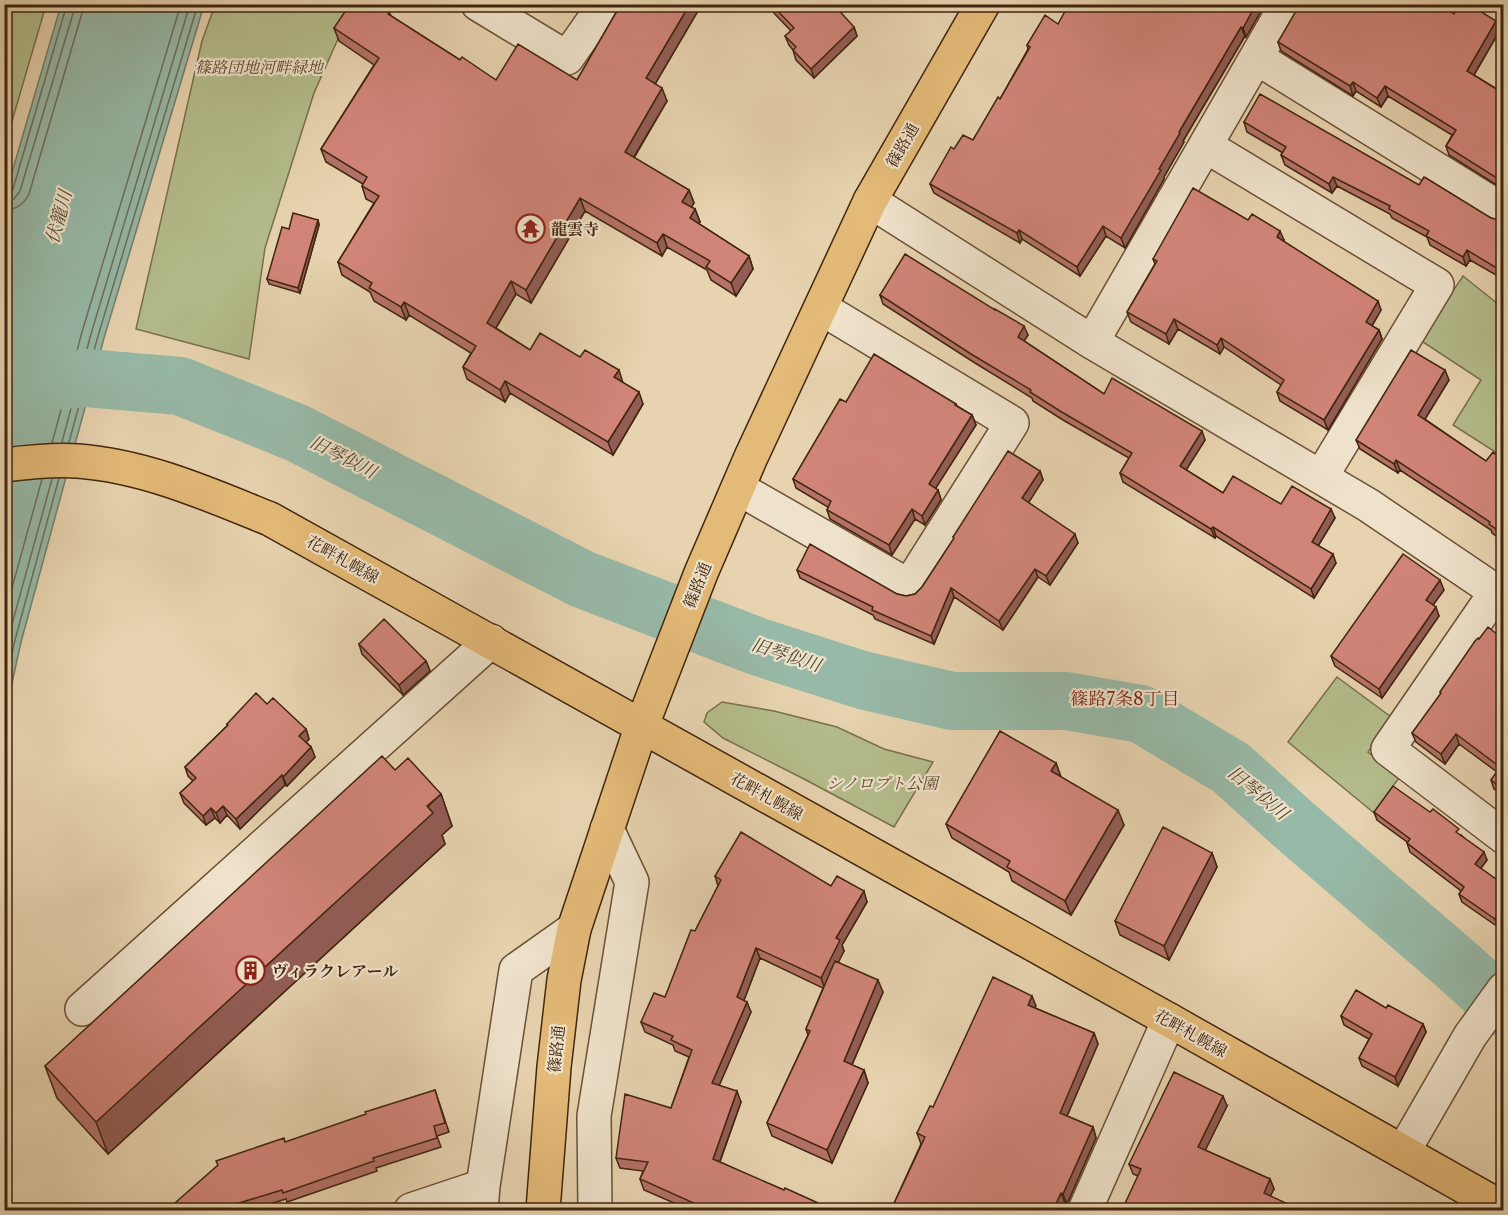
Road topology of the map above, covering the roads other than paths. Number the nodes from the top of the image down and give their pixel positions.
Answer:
1 (478, 4) edge
2 (605, 4) edge
3 (1287, 4) edge
4 (974, 7) edge
5 (1257, 58) junction
6 (1206, 146) junction
7 (870, 201) junction
8 (1503, 211) edge
9 (822, 308) junction
10 (1092, 342) junction
11 (4, 465) edge
12 (1321, 477) junction
13 (738, 488) junction
14 (1500, 595) edge
15 (491, 641) junction
16 (642, 725) junction
17 (607, 829) junction
18 (1503, 837) edge
19 (574, 929) junction
20 (1503, 990) edge
21 (82, 1009) dead end
22 (1169, 1020) junction
23 (1403, 1152) junction
24 (482, 1198) edge
25 (1503, 1209) edge
26 (411, 1210) edge
27 (543, 1210) edge
28 (595, 1210) edge
29 (1085, 1210) edge

1 - 2 street
3 - 5 street
4 - 7 main road, 篠路通
5 - 6 street
5 - 8 street
6 - 10 street
6 - 12 street
7 - 9 main road, 篠路通
7 - 10 street
9 - 13 main road, 篠路通
9 - 13 street
10 - 12 street
11 - 15 main road, 花畔札幌線
12 - 14 street
13 - 16 main road, 篠路通
14 - 18 street
15 - 16 main road, 花畔札幌線
15 - 21 street
16 - 17 main road, 篠路通
16 - 22 main road, 花畔札幌線
17 - 19 main road, 篠路通
17 - 28 street
19 - 24 street
19 - 27 main road, 篠路通
20 - 23 street
22 - 23 main road, 花畔札幌線
22 - 29 street
23 - 25 main road, 花畔札幌線
24 - 26 street

